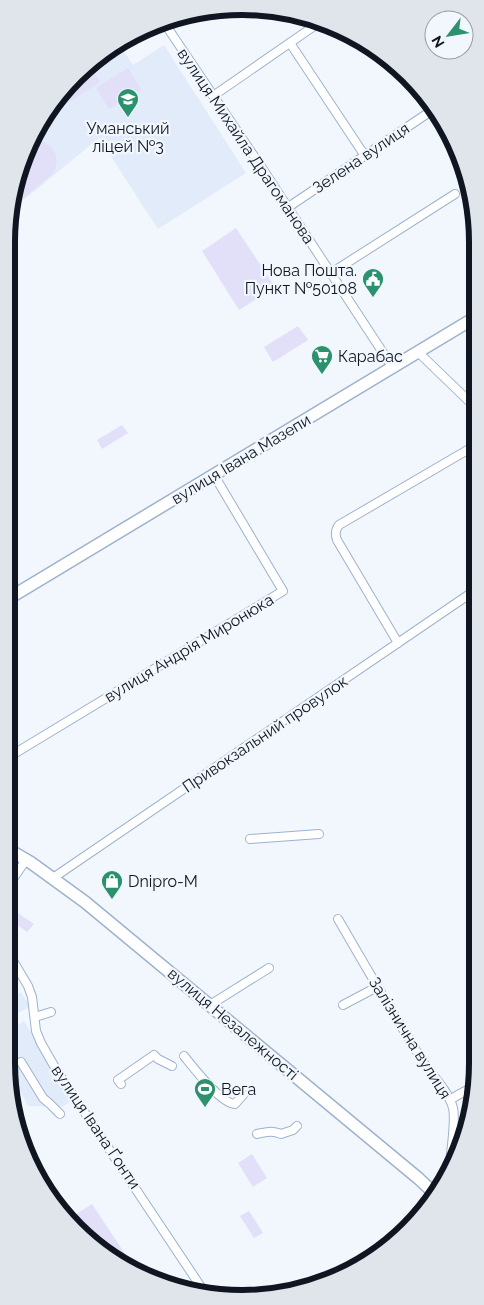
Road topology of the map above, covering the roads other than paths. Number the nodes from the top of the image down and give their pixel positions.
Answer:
1 (313, 27) edge
2 (167, 28) edge
3 (290, 43) junction
4 (212, 96) junction
5 (429, 113) edge
6 (365, 156) junction
7 (456, 194) dead end
8 (287, 208) junction
9 (331, 273) junction
10 (469, 321) edge
11 (418, 353) junction
12 (394, 368) junction
13 (469, 401) edge
14 (469, 449) edge
15 (214, 475) junction
16 (469, 594) edge
17 (15, 595) edge
18 (398, 643) junction
19 (15, 753) edge
20 (319, 834) dead end
21 (250, 839) dead end
22 (15, 853) edge
23 (26, 860) junction
24 (15, 876) edge
25 (53, 878) junction
26 (338, 919) dead end
27 (15, 964) edge
28 (268, 968) dead end
29 (378, 987) junction
30 (210, 1005) junction
31 (343, 1005) dead end
32 (51, 1012) dead end
33 (35, 1017) junction
34 (184, 1056) dead end
35 (21, 1062) dead end
36 (172, 1066) dead end
37 (121, 1084) dead end
38 (467, 1091) edge
39 (243, 1095) dead end
40 (450, 1100) junction
41 (60, 1114) dead end
42 (297, 1126) dead end
43 (257, 1134) dead end
44 (451, 1152) edge
45 (430, 1190) edge
46 (202, 1287) edge

1 - 3 street
2 - 4 street, вулиця Михайла Драгоманова
3 - 4 street
3 - 6 street
4 - 8 street, вулиця Михайла Драгоманова
5 - 6 street, Зелена вулиця
6 - 8 street, Зелена вулиця
7 - 9 street
8 - 9 street, вулиця Михайла Драгоманова
9 - 12 street, вулиця Михайла Драгоманова
10 - 11 main road, вулиця Івана Мазепи
11 - 12 main road, вулиця Івана Мазепи
11 - 13 street
12 - 15 main road, вулиця Івана Мазепи
14 - 18 street
15 - 17 main road, вулиця Івана Мазепи
15 - 19 street, вулиця Андрія Миронюка
16 - 18 street, Привокзальний провулок
18 - 25 street, Привокзальний провулок
20 - 21 street
22 - 23 main road, вулиця Незалежності
23 - 24 street
23 - 25 main road, вулиця Незалежності
25 - 30 main road, вулиця Незалежності
26 - 29 street, Залізнична вулиця
27 - 33 street, вулиця Івана Ґонти
28 - 30 street
29 - 31 street
29 - 40 street, Залізнична вулиця
30 - 45 main road, вулиця Незалежності
32 - 33 street
33 - 46 street, вулиця Івана Ґонти
34 - 39 street
35 - 41 street
36 - 37 street
38 - 40 street
40 - 44 street, Залізнична вулиця
42 - 43 street

